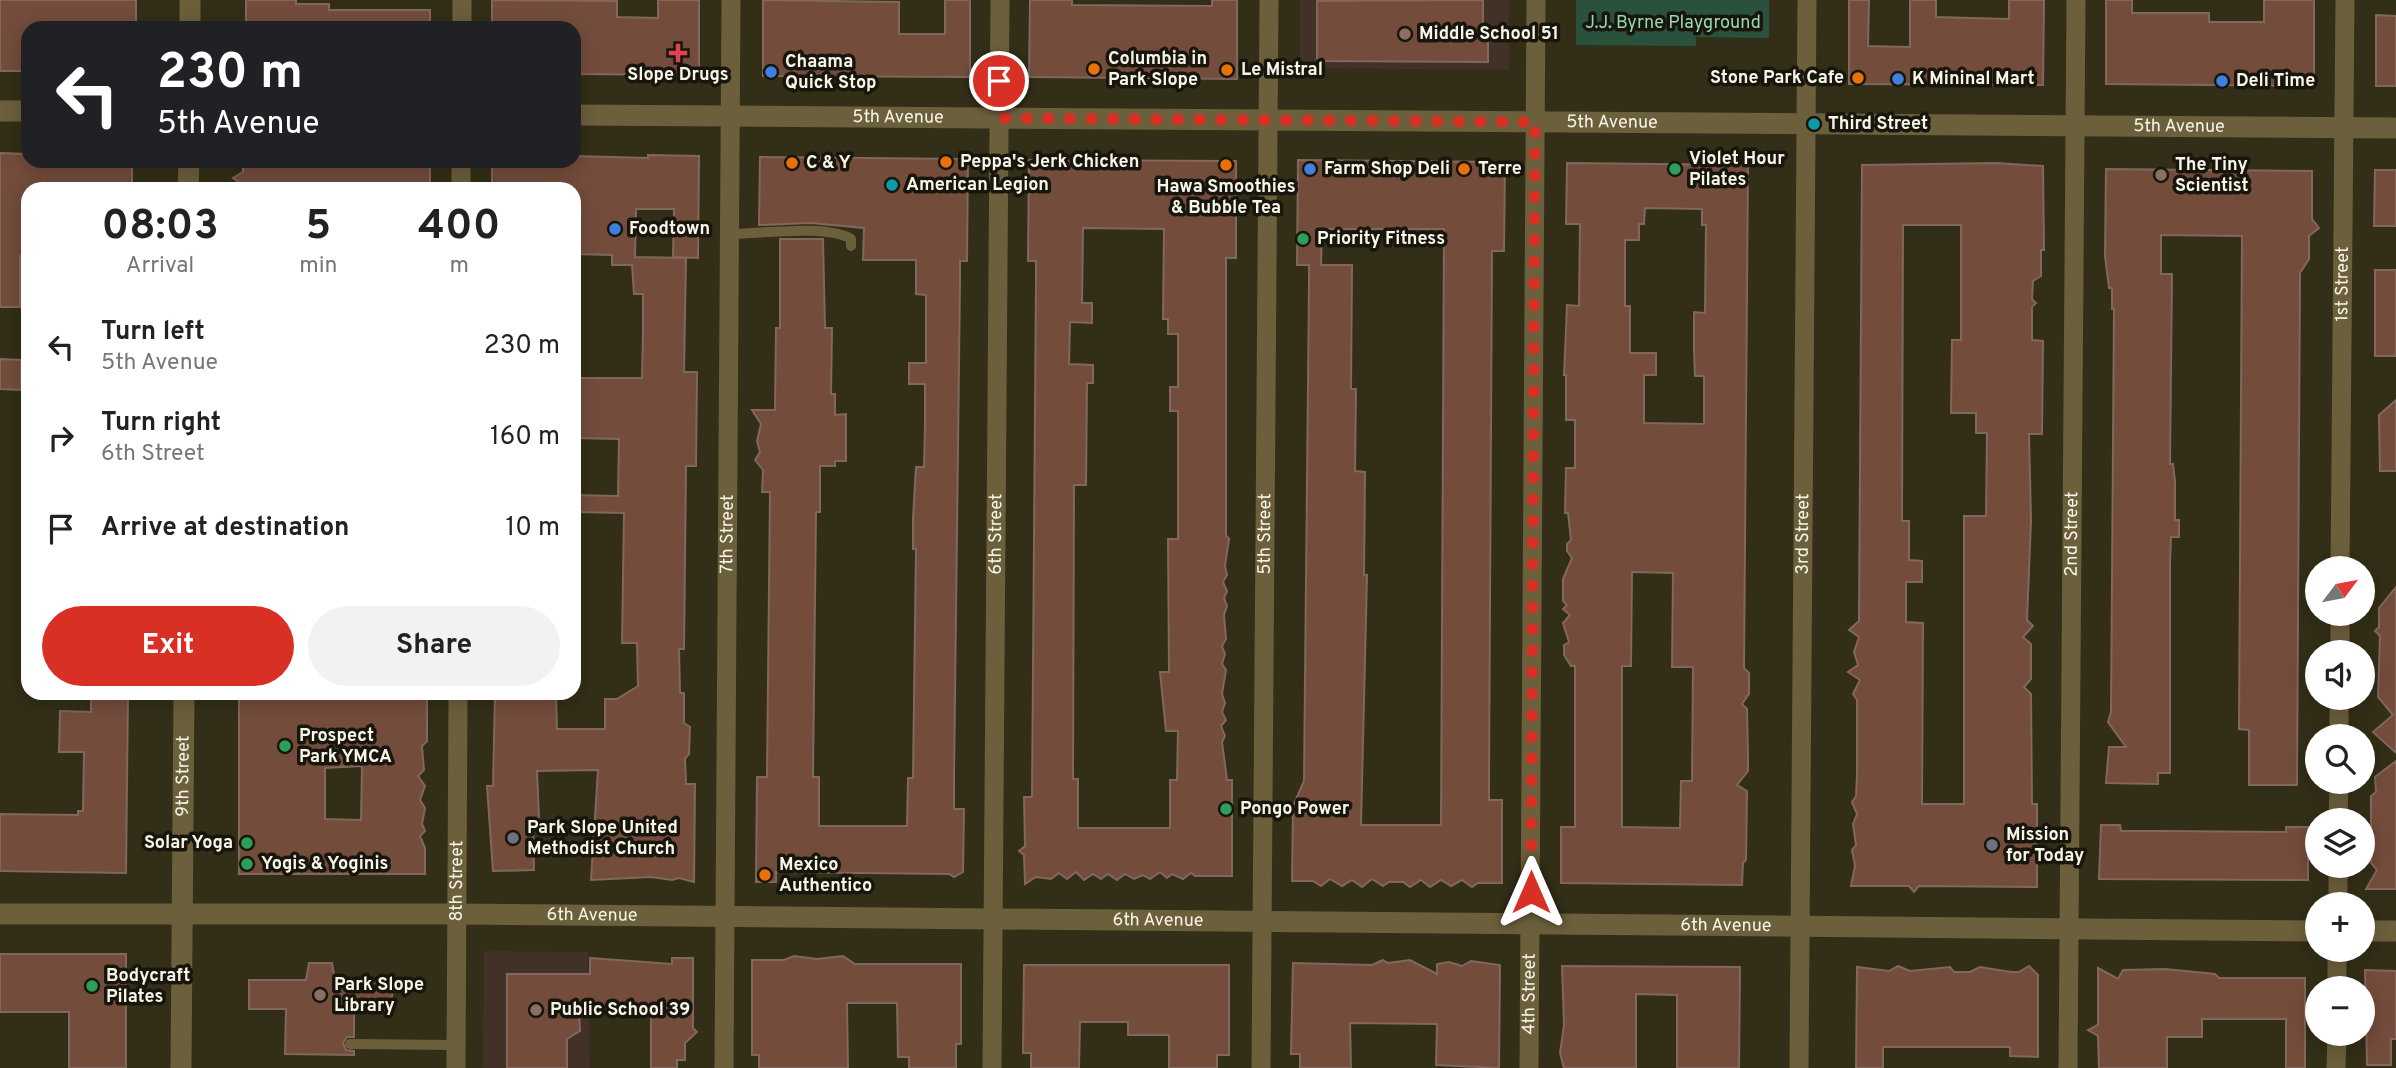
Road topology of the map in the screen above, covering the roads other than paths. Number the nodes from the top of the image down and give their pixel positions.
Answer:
1 (190, 0) edge
2 (462, 0) edge
3 (731, 0) edge
4 (1000, 0) edge
5 (1269, 0) edge
6 (1536, 0) edge
7 (1807, 0) edge
8 (2076, 0) edge
9 (2345, 0) edge
10 (190, 21) edge
11 (462, 21) edge
12 (0, 111) edge
13 (21, 111) edge
14 (581, 115) edge
15 (730, 116) junction
16 (999, 118) junction
17 (1268, 120) junction
18 (1535, 122) junction
19 (1806, 124) junction
20 (2075, 126) junction
21 (2344, 128) junction
22 (2396, 128) edge
23 (729, 234) junction
24 (852, 246) dead end
25 (2340, 556) edge
26 (184, 700) edge
27 (458, 700) edge
28 (0, 914) edge
29 (457, 914) junction
30 (183, 915) junction
31 (725, 919) junction
32 (993, 921) junction
33 (1262, 923) junction
34 (1530, 924) junction
35 (1800, 926) junction
36 (2069, 929) junction
37 (2305, 931) edge
38 (2375, 931) edge
39 (2396, 931) edge
40 (350, 1044) dead end
41 (456, 1045) junction
42 (2337, 1046) edge
43 (181, 1068) edge
44 (456, 1068) edge
45 (724, 1068) edge
46 (992, 1068) edge
47 (1261, 1068) edge
48 (1529, 1068) edge
49 (1799, 1068) edge
50 (2068, 1068) edge
51 (2336, 1068) edge

1 - 10 street
2 - 11 street
3 - 15 street, 7th Street
4 - 16 street, 6th Street
5 - 17 street, 5th Street
6 - 18 street, 4th Street
7 - 19 street, 3rd Street
8 - 20 street, 2nd Street
9 - 21 street, 1st Street
12 - 13 street
14 - 15 street, 5th Avenue
15 - 16 street, 5th Avenue
15 - 23 street, 7th Street
16 - 17 street, 5th Avenue
16 - 32 street, 6th Street
17 - 18 street, 5th Avenue
17 - 33 street, 5th Street
18 - 19 street, 5th Avenue
18 - 34 street, 4th Street
19 - 20 street, 5th Avenue
19 - 35 street, 3rd Street
20 - 21 street, 5th Avenue
20 - 36 street, 2nd Street
21 - 22 street, 5th Avenue
21 - 25 street, 1st Street
23 - 24 lane
23 - 31 street, 7th Street
26 - 30 street, 9th Street
27 - 29 street, 8th Street
28 - 30 street, 6th Avenue
29 - 30 street, 6th Avenue
29 - 31 street, 6th Avenue
29 - 41 street, 8th Street
30 - 43 street, 9th Street
31 - 32 street, 6th Avenue
31 - 45 street, 7th Street
32 - 33 street, 6th Avenue
32 - 46 street, 6th Street
33 - 34 street, 6th Avenue
33 - 47 street, 5th Street
34 - 35 street, 6th Avenue
34 - 48 street, 4th Street
35 - 36 street, 6th Avenue
35 - 49 street, 3rd Street
36 - 37 street, 6th Avenue
36 - 50 street, 2nd Street
38 - 39 street
40 - 41 lane
41 - 44 street, 8th Street
42 - 51 street

